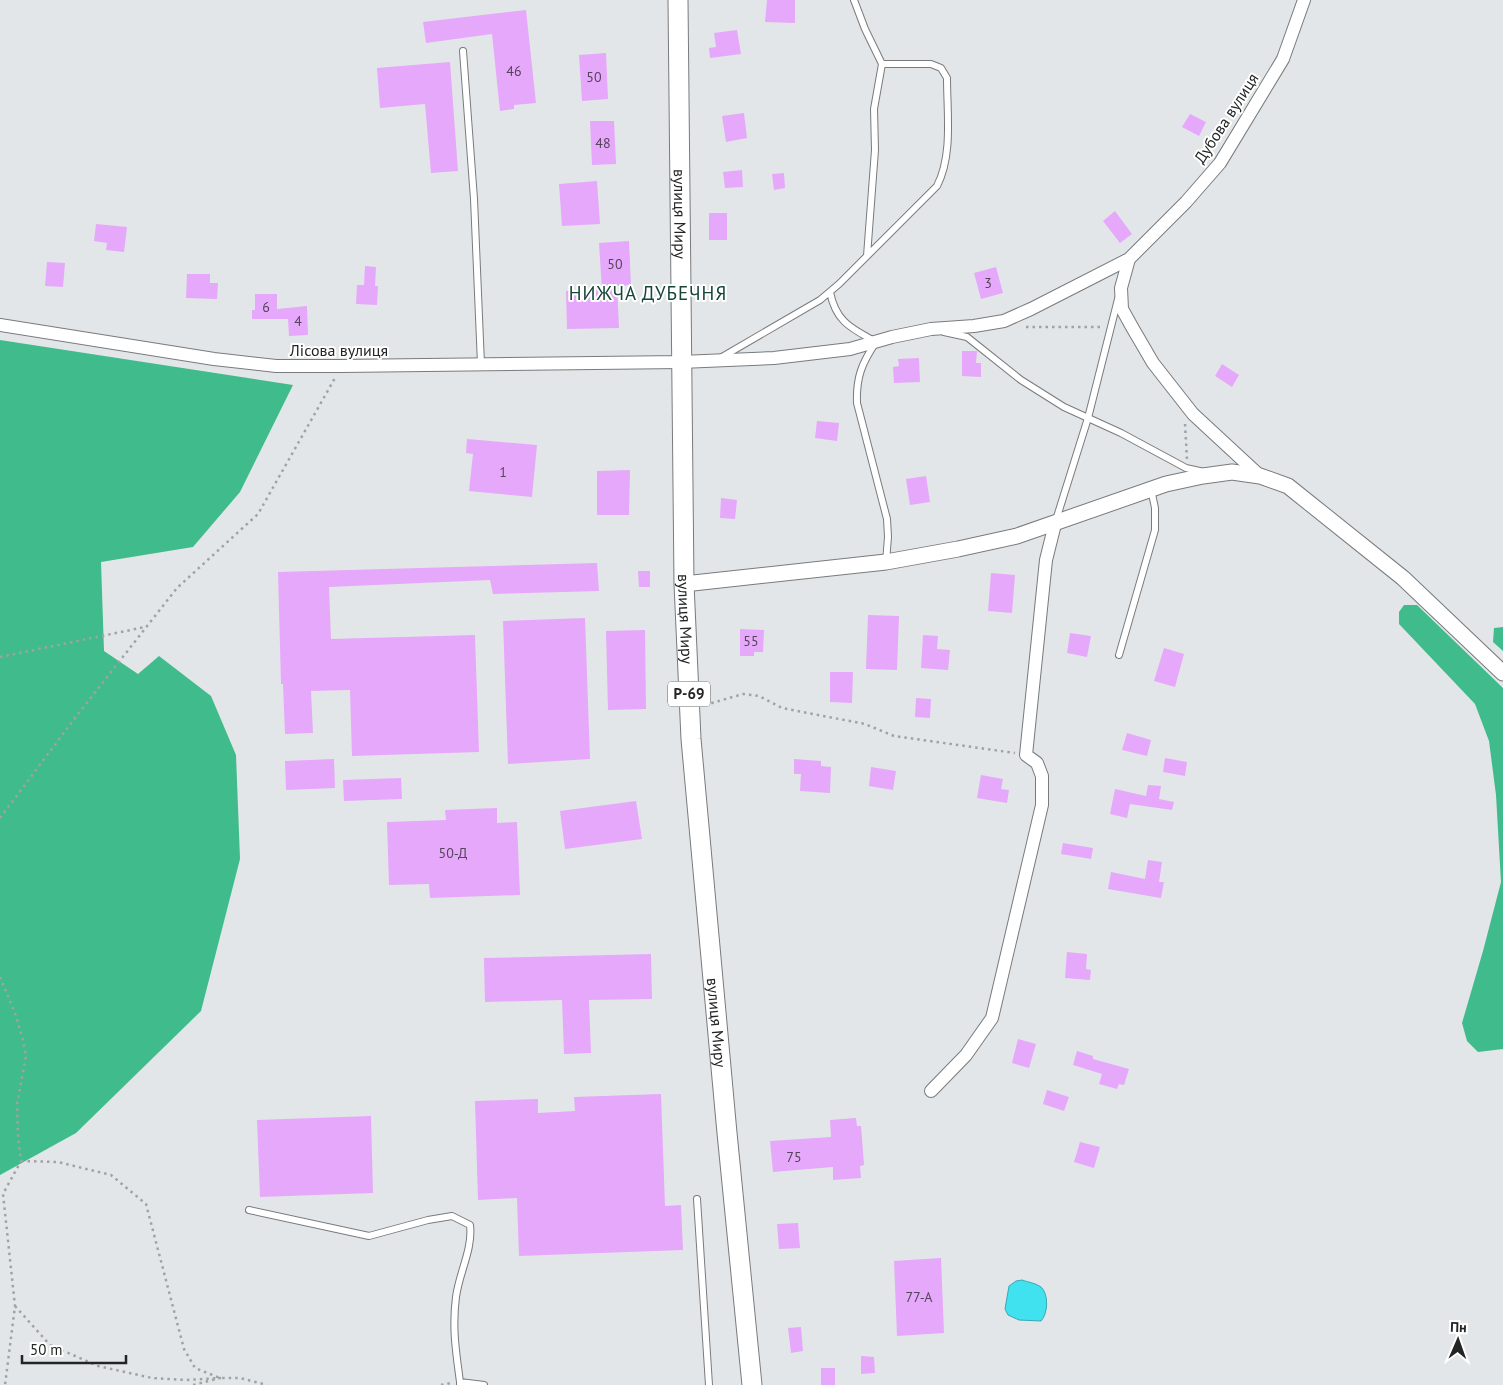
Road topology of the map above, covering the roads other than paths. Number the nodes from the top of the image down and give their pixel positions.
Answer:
1 (678, 0) edge
2 (854, 0) edge
3 (1304, 0) edge
4 (463, 51) dead end
5 (882, 64) junction
6 (867, 256) junction
7 (1129, 259) junction
8 (1120, 288) junction
9 (830, 292) junction
10 (0, 325) edge
11 (931, 329) junction
12 (876, 342) junction
13 (717, 360) junction
14 (681, 362) junction
15 (482, 366) junction
16 (1088, 418) junction
17 (1214, 474) junction
18 (1260, 476) junction
19 (1151, 489) junction
20 (1055, 524) junction
21 (886, 562) junction
22 (684, 584) junction
23 (1119, 655) dead end
24 (1503, 672) edge
25 (931, 1091) dead end
26 (697, 1199) dead end
27 (249, 1210) dead end
28 (460, 1384) edge
29 (484, 1385) edge
30 (709, 1385) edge
31 (752, 1385) edge

1 - 14 main road, вулиця Миру / Р-69
2 - 5 lane
3 - 7 street, Дубова вулиця
4 - 15 lane
5 - 6 lane
5 - 6 lane
6 - 9 lane
7 - 8 street
7 - 11 street, Лісова вулиця
8 - 16 lane
8 - 18 street
9 - 12 lane
9 - 13 lane
10 - 15 street, Лісова вулиця
11 - 12 street, Лісова вулиця
11 - 16 lane
12 - 13 street, Лісова вулиця
12 - 21 lane
13 - 14 street, Лісова вулиця
14 - 15 street, Лісова вулиця
14 - 22 main road, вулиця Миру / Р-69
16 - 17 lane
16 - 20 lane
17 - 18 street
17 - 19 street
18 - 24 street
19 - 20 street
19 - 23 lane
20 - 21 street
20 - 25 street
21 - 22 street
22 - 31 main road, вулиця Миру / Р-69
26 - 30 lane
27 - 28 lane
28 - 29 lane

